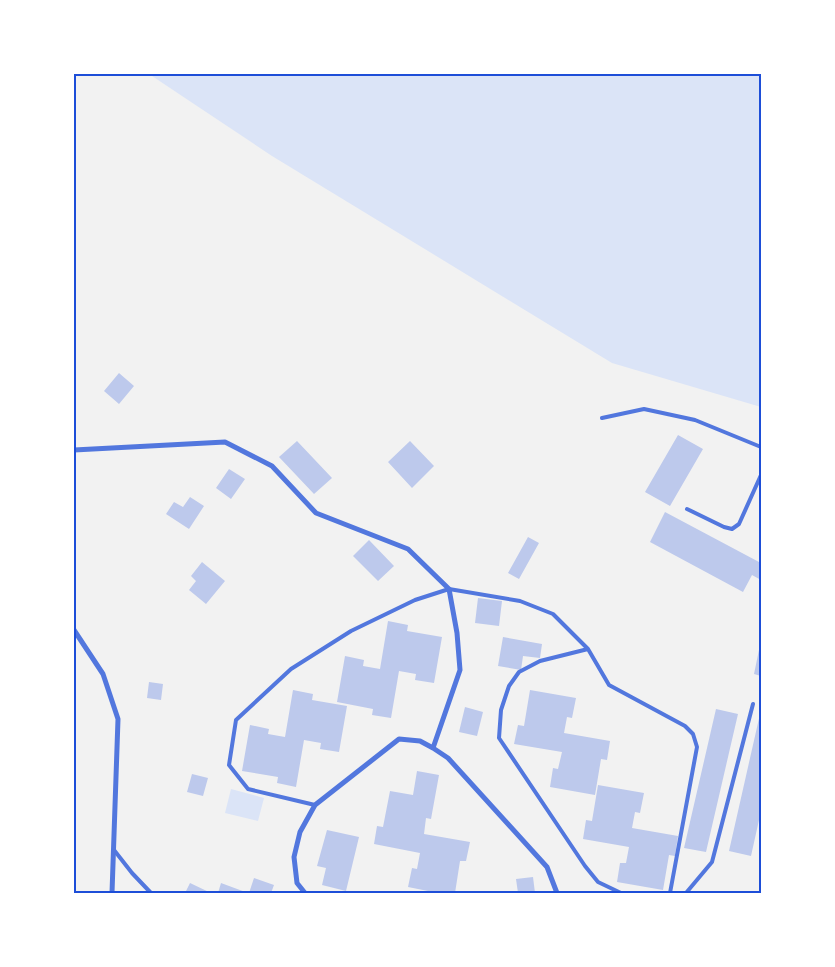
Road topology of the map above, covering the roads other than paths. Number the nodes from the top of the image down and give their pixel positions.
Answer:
1 (602, 418) dead end
2 (761, 447) edge
3 (74, 450) edge
4 (761, 475) edge
5 (687, 509) dead end
6 (449, 589) junction
7 (74, 630) edge
8 (588, 649) junction
9 (753, 704) dead end
10 (433, 748) junction
11 (315, 805) junction
12 (114, 850) junction
13 (112, 893) edge
14 (151, 893) edge
15 (305, 893) edge
16 (557, 893) edge
17 (621, 893) edge
18 (670, 893) edge
19 (686, 893) edge

1 - 2 lane
3 - 6 street
4 - 5 lane
6 - 8 lane
6 - 10 street
6 - 11 lane
7 - 12 street
8 - 17 lane
8 - 18 lane
9 - 19 lane
10 - 11 street
10 - 16 street
11 - 15 street
12 - 13 street
12 - 14 lane

